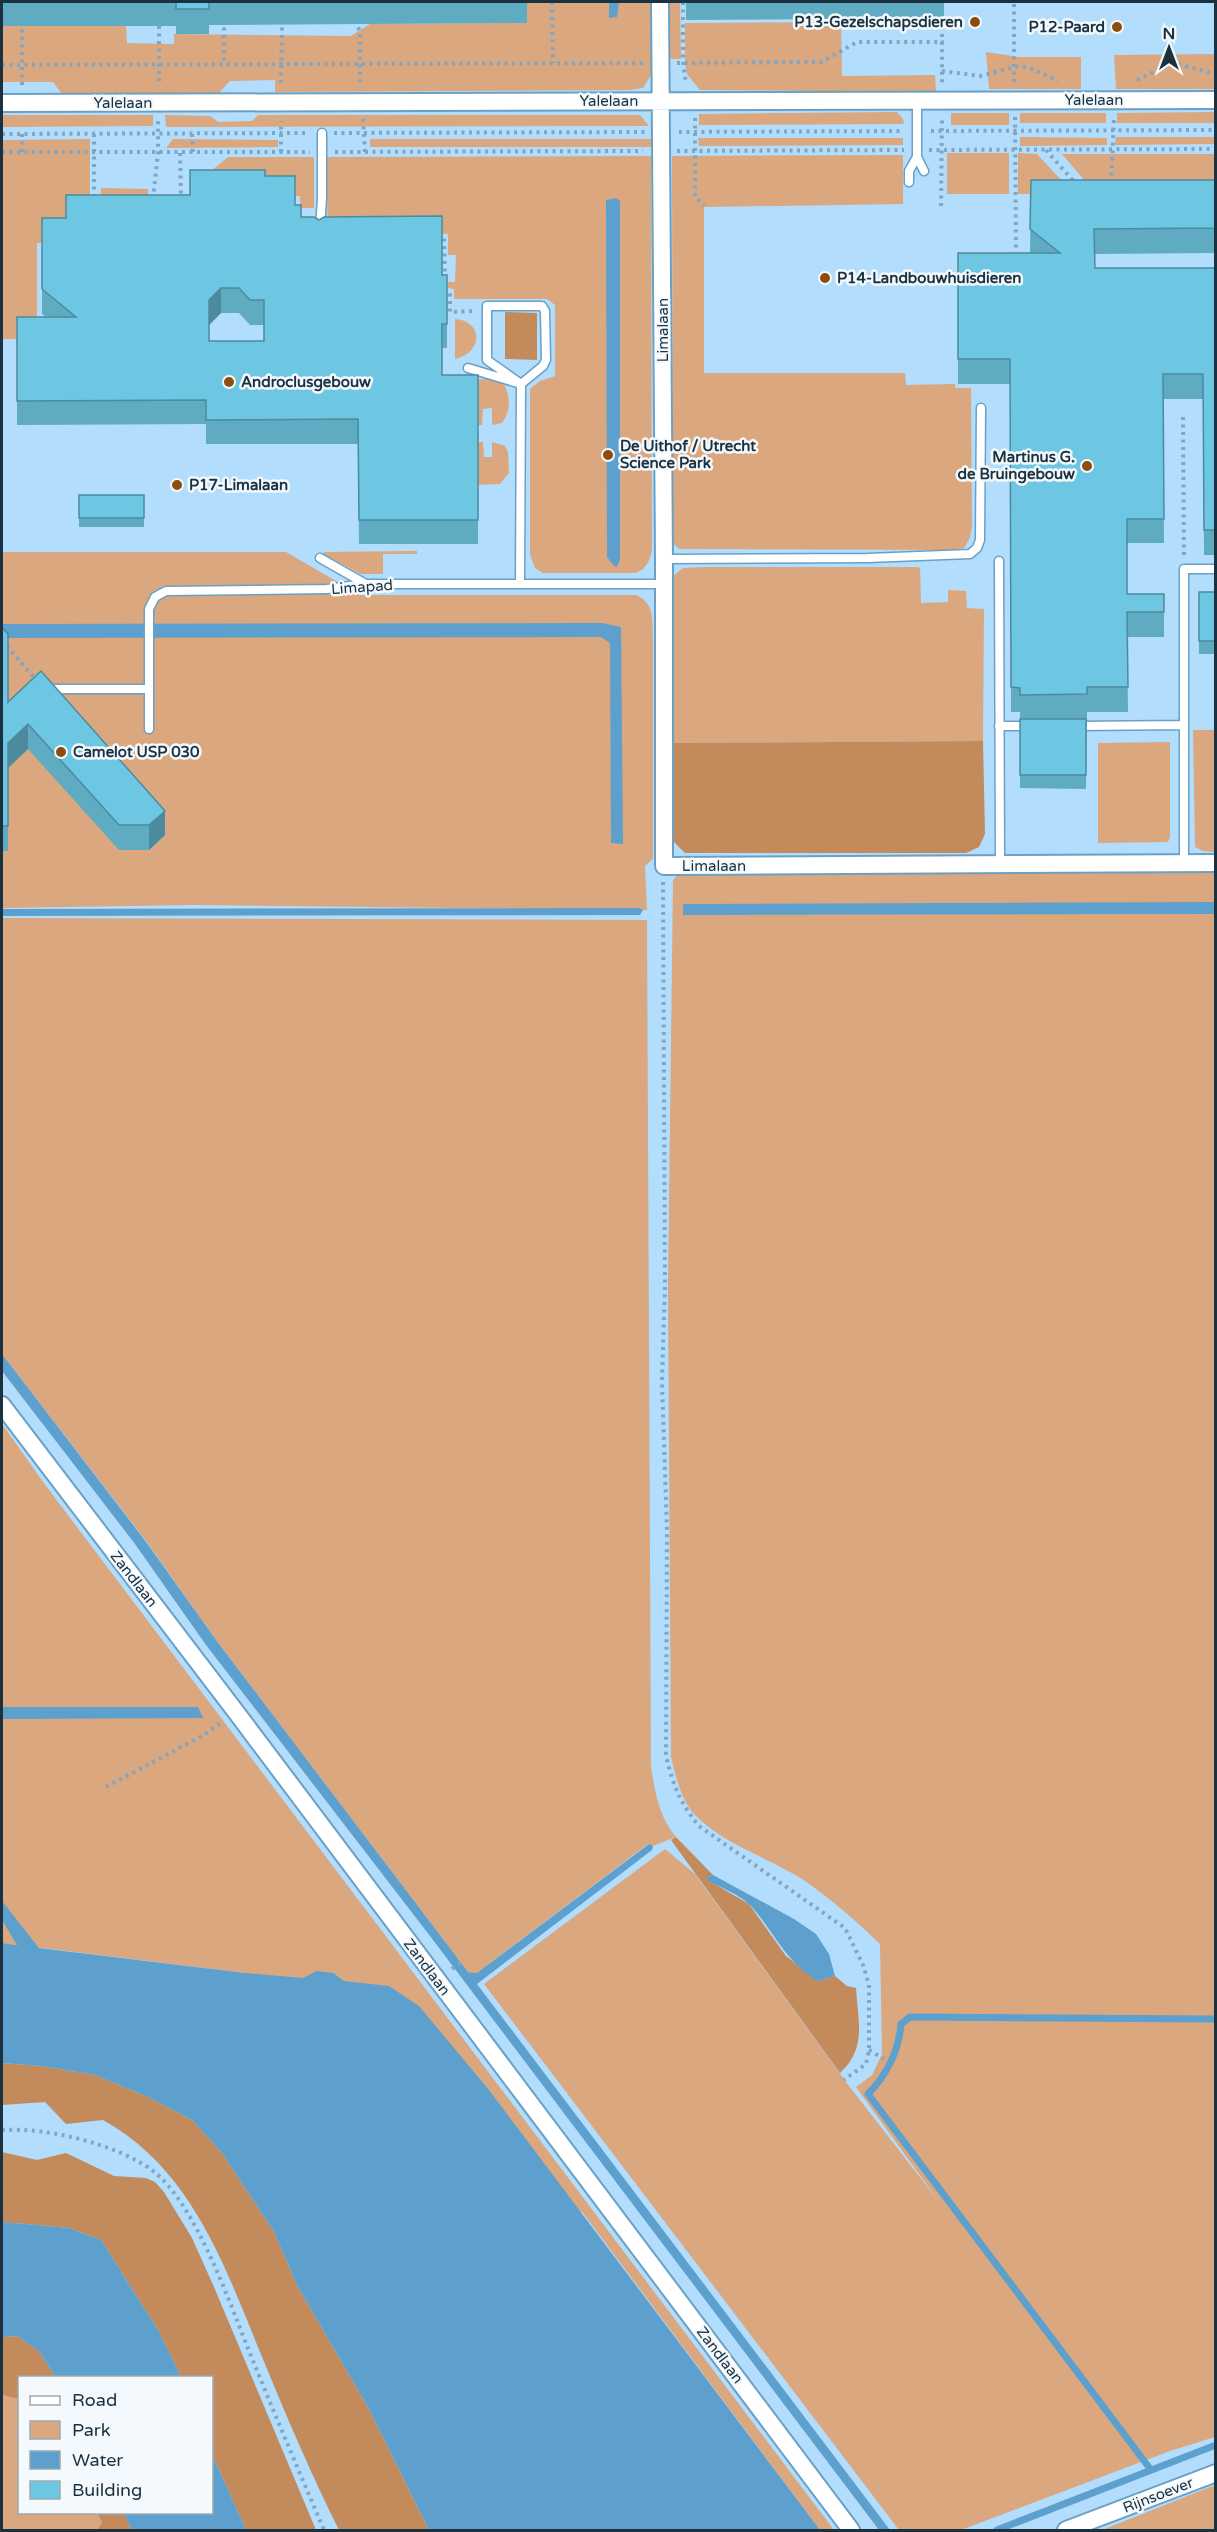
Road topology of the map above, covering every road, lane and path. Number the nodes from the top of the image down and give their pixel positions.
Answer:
1 (552, 2) edge
2 (660, 2) edge
3 (1014, 2) edge
4 (224, 18) dead end
5 (942, 19) dead end
6 (282, 24) dead end
7 (22, 26) dead end
8 (159, 26) dead end
9 (942, 42) junction
10 (553, 63) junction
11 (660, 63) junction
12 (159, 64) junction
13 (224, 64) junction
14 (281, 64) junction
15 (2, 65) edge
16 (22, 65) junction
17 (1014, 67) junction
18 (942, 70) junction
19 (1215, 74) edge
20 (1060, 81) dead end
21 (1132, 82) dead end
22 (1015, 100) junction
23 (1114, 100) junction
24 (1215, 100) edge
25 (661, 101) junction
26 (917, 101) junction
27 (942, 101) junction
28 (281, 102) junction
29 (2, 103) edge
30 (22, 103) junction
31 (158, 103) junction
32 (1215, 130) edge
33 (917, 131) junction
34 (942, 131) junction
35 (1015, 131) junction
36 (1114, 131) junction
37 (661, 132) junction
38 (281, 133) junction
39 (322, 133) junction
40 (2, 134) edge
41 (22, 134) junction
42 (94, 134) junction
43 (158, 134) junction
44 (192, 134) junction
45 (1215, 149) edge
46 (942, 150) junction
47 (1014, 150) junction
48 (1046, 150) junction
49 (1112, 150) junction
50 (661, 151) junction
51 (2, 152) edge
52 (22, 152) junction
53 (193, 152) junction
54 (281, 152) junction
55 (322, 152) junction
56 (94, 153) junction
57 (158, 153) junction
58 (180, 153) junction
59 (917, 154) junction
60 (924, 171) dead end
61 (909, 182) dead end
62 (1082, 192) edge
63 (1111, 194) edge
64 (94, 200) edge
65 (181, 200) edge
66 (941, 206) dead end
67 (153, 207) edge
68 (319, 238) edge
69 (433, 238) edge
70 (1016, 266) edge
71 (486, 311) junction
72 (468, 368) dead end
73 (521, 384) junction
74 (981, 408) dead end
75 (1183, 417) dead end
76 (320, 558) dead end
77 (664, 559) junction
78 (999, 561) dead end
79 (1184, 569) junction
80 (1215, 569) edge
81 (365, 584) junction
82 (520, 584) junction
83 (664, 584) junction
84 (2, 640) edge
85 (44, 689) joint
86 (149, 689) junction
87 (1185, 725) junction
88 (999, 726) junction
89 (1043, 726) edge
90 (1065, 726) edge
91 (149, 729) dead end
92 (1215, 863) edge
93 (1000, 864) junction
94 (1184, 864) junction
95 (664, 866) junction
96 (2, 1405) edge
97 (202, 1736) dead end
98 (106, 1787) dead end
99 (463, 1961) dead end
100 (449, 1970) dead end
101 (869, 2050) junction
102 (884, 2059) dead end
103 (844, 2080) dead end
104 (2, 2130) edge
105 (1215, 2473) edge
106 (324, 2530) edge
107 (851, 2530) edge
108 (1066, 2530) edge

1 - 10 path
2 - 11 street, Limalaan
3 - 17 path
4 - 13 path
5 - 9 path
6 - 14 path
7 - 16 path
8 - 12 path
9 - 11 path
9 - 18 path
10 - 11 path
10 - 14 path
11 - 25 street, Limalaan
12 - 13 path
12 - 16 path
12 - 31 path
13 - 14 path
14 - 28 path
15 - 16 path
16 - 30 path
17 - 18 path
17 - 20 path
17 - 22 path
18 - 27 path
19 - 21 path
22 - 23 street, Yalelaan
22 - 27 street, Yalelaan
22 - 35 path
23 - 24 street, Yalelaan
23 - 36 path
25 - 26 street, Yalelaan
25 - 28 street, Yalelaan
25 - 37 street, Limalaan
26 - 27 street, Yalelaan
26 - 33 lane
27 - 34 path
28 - 31 street, Yalelaan
28 - 38 path
29 - 30 street, Yalelaan
30 - 31 street, Yalelaan
31 - 43 path
32 - 36 path, Yalelaan
33 - 34 path, Yalelaan
33 - 37 path, Yalelaan
33 - 59 lane
34 - 35 path, Yalelaan
34 - 46 path
35 - 36 path, Yalelaan
35 - 47 path
36 - 49 path
37 - 39 path, Yalelaan
37 - 50 street, Limalaan
38 - 39 path, Yalelaan
38 - 44 path, Yalelaan
38 - 54 path
39 - 55 lane
40 - 41 path, Yalelaan
41 - 42 path, Yalelaan
41 - 52 path
42 - 43 path, Yalelaan
42 - 56 path
43 - 44 path, Yalelaan
43 - 57 path
44 - 53 path
45 - 49 path
46 - 47 path
46 - 59 path
46 - 66 path
47 - 48 path
47 - 70 path
48 - 49 path
48 - 62 path
49 - 63 path
50 - 55 path
50 - 59 path
50 - 77 street, Limalaan
51 - 52 path
52 - 56 path
53 - 54 path
53 - 58 path
54 - 55 path
55 - 68 lane
56 - 57 path
56 - 64 path
57 - 58 path
57 - 67 path
58 - 65 path
59 - 60 lane
59 - 61 lane
69 - 71 path
71 - 73 lane
71 - 73 lane
72 - 73 lane
73 - 82 lane
74 - 77 lane
75 - 79 path
76 - 81 lane
77 - 83 street, Limalaan
78 - 88 lane
79 - 80 lane
79 - 87 lane
81 - 82 lane, Limapad
81 - 86 lane, Limapad
82 - 83 lane, Limapad
83 - 95 street, Limalaan
84 - 85 path
85 - 86 lane
86 - 91 lane, Limapad
87 - 90 lane
87 - 94 lane
88 - 89 lane
88 - 93 lane
92 - 94 street, Limalaan
93 - 94 street, Limalaan
93 - 95 street, Limalaan
95 - 101 path
96 - 107 street, Zandlaan
97 - 98 path
99 - 100 path
101 - 102 path
101 - 103 path
104 - 106 path
105 - 108 street, Rijnsoever

